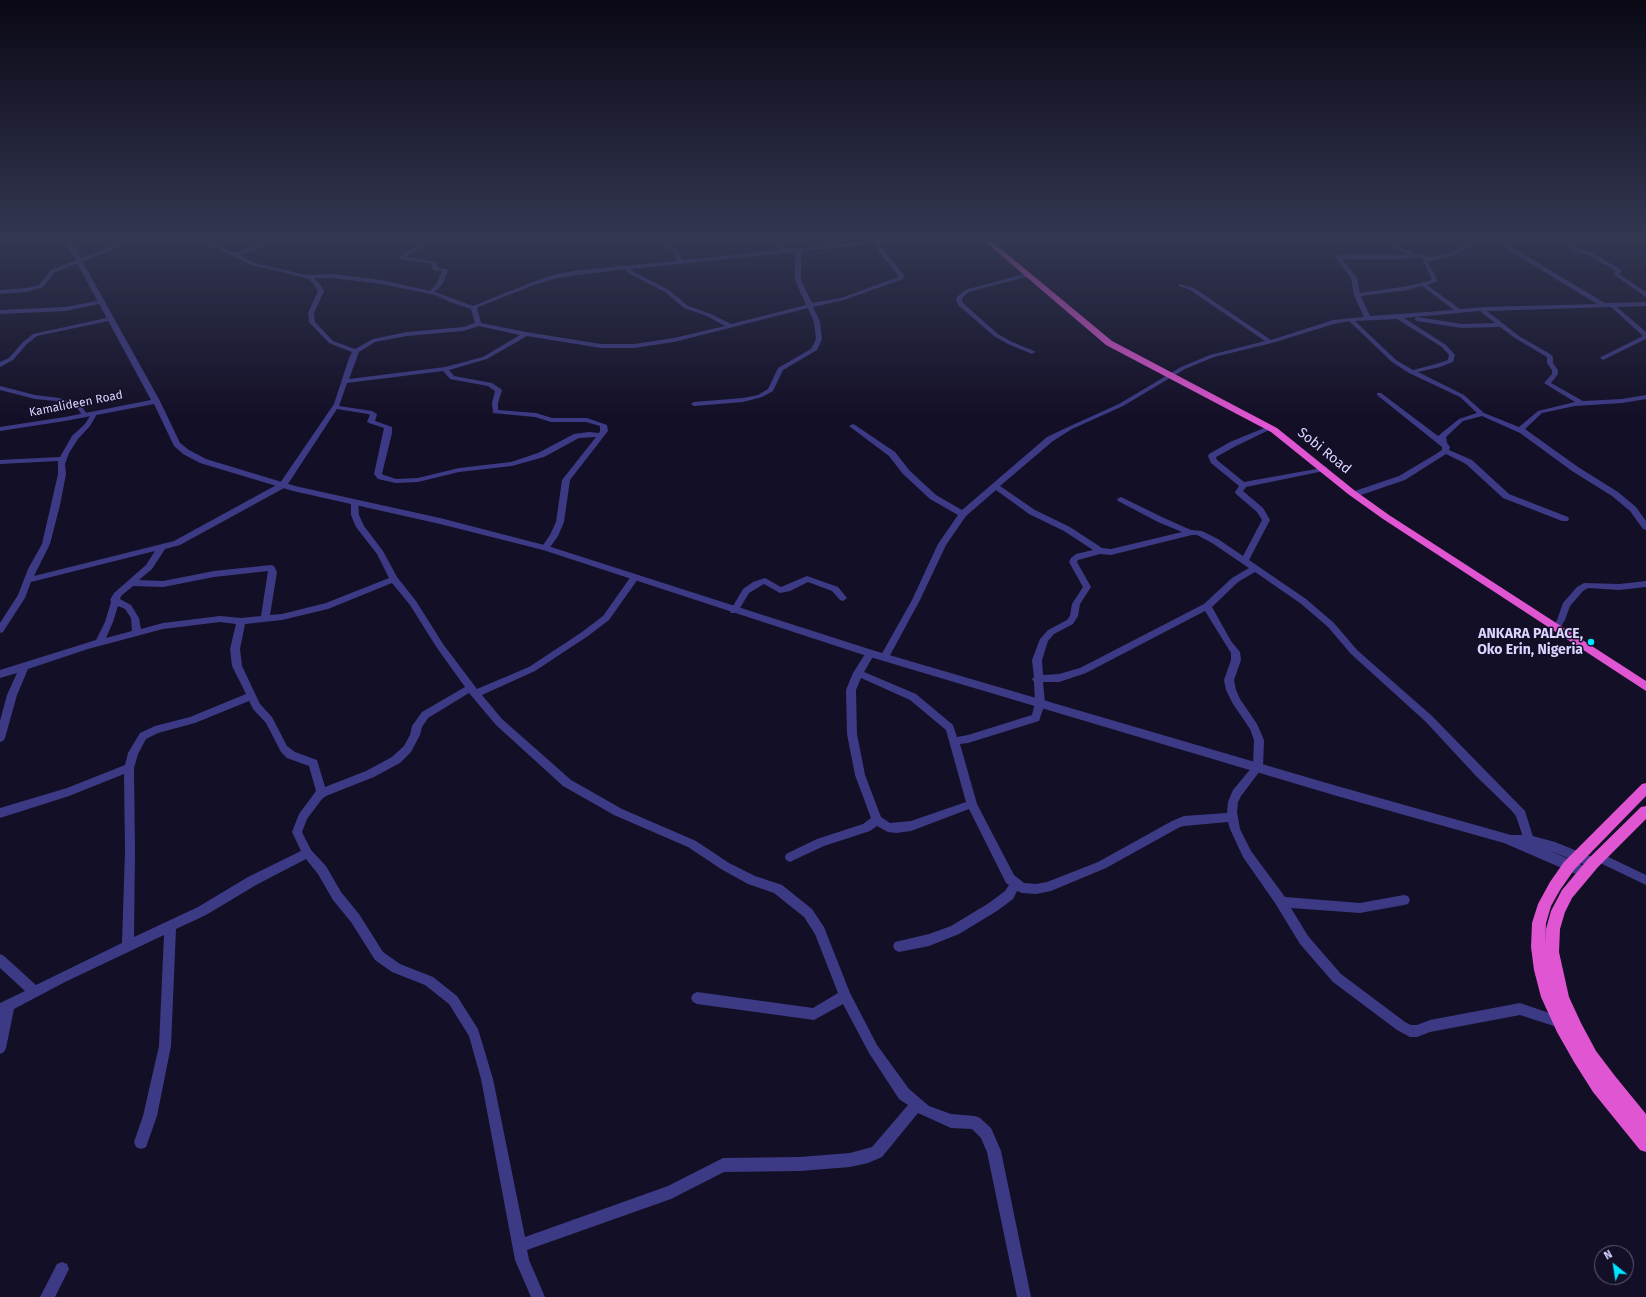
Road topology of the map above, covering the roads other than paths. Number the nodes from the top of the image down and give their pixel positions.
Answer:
1 (317, 300) edge
2 (449, 300) edge
3 (494, 300) edge
4 (677, 300) edge
5 (806, 300) edge
6 (835, 300) edge
7 (959, 300) edge
8 (1057, 300) edge
9 (1207, 300) edge
10 (1359, 300) edge
11 (1443, 300) edge
12 (1594, 300) edge
13 (102, 302) joint
14 (1646, 304) edge
15 (1603, 305) junction
16 (1612, 305) junction
17 (809, 306) junction
18 (474, 308) junction
19 (1482, 310) junction
20 (0, 312) edge
21 (1460, 312) junction
22 (1410, 316) junction
23 (1398, 317) junction
24 (111, 318) junction
25 (1368, 318) junction
26 (1350, 319) junction
27 (478, 324) junction
28 (729, 325) junction
29 (1502, 325) junction
30 (526, 334) junction
31 (1646, 336) edge
32 (1270, 342) junction
33 (356, 351) junction
34 (1032, 352) dead end
35 (1603, 358) dead end
36 (0, 365) edge
37 (445, 369) junction
38 (1411, 372) junction
39 (1170, 376) junction
40 (345, 381) junction
41 (0, 388) edge
42 (1379, 394) dead end
43 (1646, 397) edge
44 (156, 401) junction
45 (1581, 403) junction
46 (694, 404) dead end
47 (335, 407) junction
48 (94, 414) junction
49 (1482, 414) junction
50 (84, 416) junction
51 (853, 426) dead end
52 (1269, 428) junction
53 (0, 429) edge
54 (1520, 430) junction
55 (600, 435) junction
56 (1442, 442) junction
57 (1445, 451) junction
58 (63, 459) junction
59 (0, 462) edge
60 (1324, 469) junction
61 (283, 485) junction
62 (1243, 485) junction
63 (995, 486) junction
64 (1355, 494) junction
65 (1121, 499) dead end
66 (355, 503) junction
67 (963, 514) junction
68 (1565, 519) dead end
69 (1646, 527) edge
70 (1192, 532) junction
71 (162, 547) junction
72 (545, 548) junction
73 (1100, 551) junction
74 (1244, 562) junction
75 (1255, 569) junction
76 (635, 577) junction
77 (394, 579) junction
78 (28, 580) junction
79 (128, 583) junction
80 (1646, 584) edge
81 (843, 598) dead end
82 (114, 600) junction
83 (1207, 606) junction
84 (734, 611) junction
85 (264, 619) junction
86 (241, 621) junction
87 (1556, 628) junction
88 (0, 629) edge
89 (137, 633) junction
90 (99, 643) junction
91 (870, 653) junction
92 (885, 657) junction
93 (24, 668) junction
94 (858, 673) junction
95 (0, 674) edge
96 (1037, 679) junction
97 (1646, 687) edge
98 (473, 691) junction
99 (251, 696) junction
100 (1040, 703) junction
101 (0, 738) edge
102 (954, 741) junction
103 (1258, 767) junction
104 (129, 768) junction
105 (1646, 788) edge
106 (322, 792) junction
107 (972, 804) junction
108 (1646, 811) edge
109 (0, 813) edge
110 (1232, 816) junction
111 (877, 820) junction
112 (1506, 838) junction
113 (1529, 840) junction
114 (307, 853) junction
115 (790, 857) dead end
116 (1574, 861) junction
117 (1592, 864) junction
118 (1646, 880) edge
119 (1015, 884) junction
120 (1278, 899) junction
121 (1404, 900) dead end
122 (170, 926) junction
123 (128, 946) junction
124 (899, 946) dead end
125 (0, 960) edge
126 (35, 992) junction
127 (845, 996) junction
128 (697, 998) dead end
129 (4, 1009) edge
130 (1560, 1022) junction
131 (0, 1048) edge
132 (917, 1104) junction
133 (1646, 1126) edge
134 (141, 1142) dead end
135 (1646, 1144) edge
136 (519, 1246) junction
137 (62, 1269) dead end
138 (47, 1297) edge
139 (538, 1297) edge
140 (1024, 1297) edge

1 - 33 street
2 - 18 street
3 - 18 street
4 - 28 street
5 - 17 street
6 - 17 street
7 - 34 street
8 - 39 highway, Sobi Road
9 - 32 street
10 - 25 street
11 - 21 street
12 - 15 street
13 - 20 street
13 - 24 street
14 - 16 street
15 - 16 street
15 - 19 street
16 - 31 street
17 - 28 street
17 - 46 street
18 - 27 street
19 - 21 street
19 - 29 street
21 - 22 street
22 - 23 street
22 - 29 street
23 - 25 street
23 - 38 street
24 - 36 street
24 - 44 street
25 - 26 street
26 - 32 street
26 - 38 street
27 - 30 street
27 - 33 street
28 - 30 street
29 - 45 street
30 - 37 street
31 - 35 street
32 - 39 street
33 - 40 street
37 - 40 street
37 - 55 street
38 - 49 street
39 - 52 highway, Sobi Road
39 - 63 street
40 - 47 street
41 - 50 street
42 - 56 street
43 - 45 street
44 - 48 street, Kamalideen Road
44 - 61 street
45 - 54 street
47 - 55 street
47 - 61 street
48 - 50 street, Kamalideen Road
48 - 58 street
49 - 54 street
49 - 56 street
50 - 53 street, Kamalideen Road
51 - 67 street
52 - 60 highway, Sobi Road
52 - 62 street
54 - 69 street
55 - 72 street
56 - 57 street
57 - 64 street
57 - 68 street
58 - 59 street
58 - 78 street
60 - 62 street
60 - 64 highway, Sobi Road
61 - 66 street
61 - 71 street
62 - 74 street
63 - 67 street
63 - 73 street
64 - 87 highway, Sobi Road
65 - 70 street
66 - 72 street
66 - 77 street
67 - 92 street
70 - 73 street
70 - 74 street
71 - 78 street
71 - 79 street
72 - 76 street
73 - 96 street
74 - 75 street
75 - 83 street
75 - 113 street
76 - 84 street
76 - 98 street
77 - 85 street
77 - 98 street
78 - 88 street
79 - 82 street
79 - 85 street
80 - 87 street
81 - 84 street
82 - 89 street
82 - 90 street
83 - 96 street
83 - 103 street
84 - 91 street
85 - 86 street
86 - 89 street
86 - 99 street
87 - 97 highway, Sobi Road
89 - 90 street
90 - 93 street
91 - 92 street
91 - 94 street
92 - 100 street
93 - 95 street
93 - 101 street
94 - 102 street
94 - 111 street
96 - 100 street
98 - 106 street
98 - 127 street
99 - 104 street
99 - 106 street
100 - 102 street
100 - 103 street
102 - 107 street
103 - 110 street
103 - 112 street
104 - 109 street
104 - 123 street
105 - 116 highway
106 - 114 street
107 - 111 street
107 - 119 street
108 - 117 highway
110 - 119 street
110 - 120 street
111 - 115 street
112 - 113 street
112 - 116 street
113 - 116 street
114 - 122 street
114 - 136 street
116 - 117 street
116 - 130 highway
117 - 118 street
117 - 133 highway
119 - 124 street
120 - 121 street
120 - 130 street
122 - 123 street
122 - 134 street
123 - 126 street
125 - 126 street
126 - 129 street
127 - 128 street
127 - 132 street
129 - 131 street
130 - 135 highway
132 - 136 street
132 - 140 street
136 - 139 street
137 - 138 street

